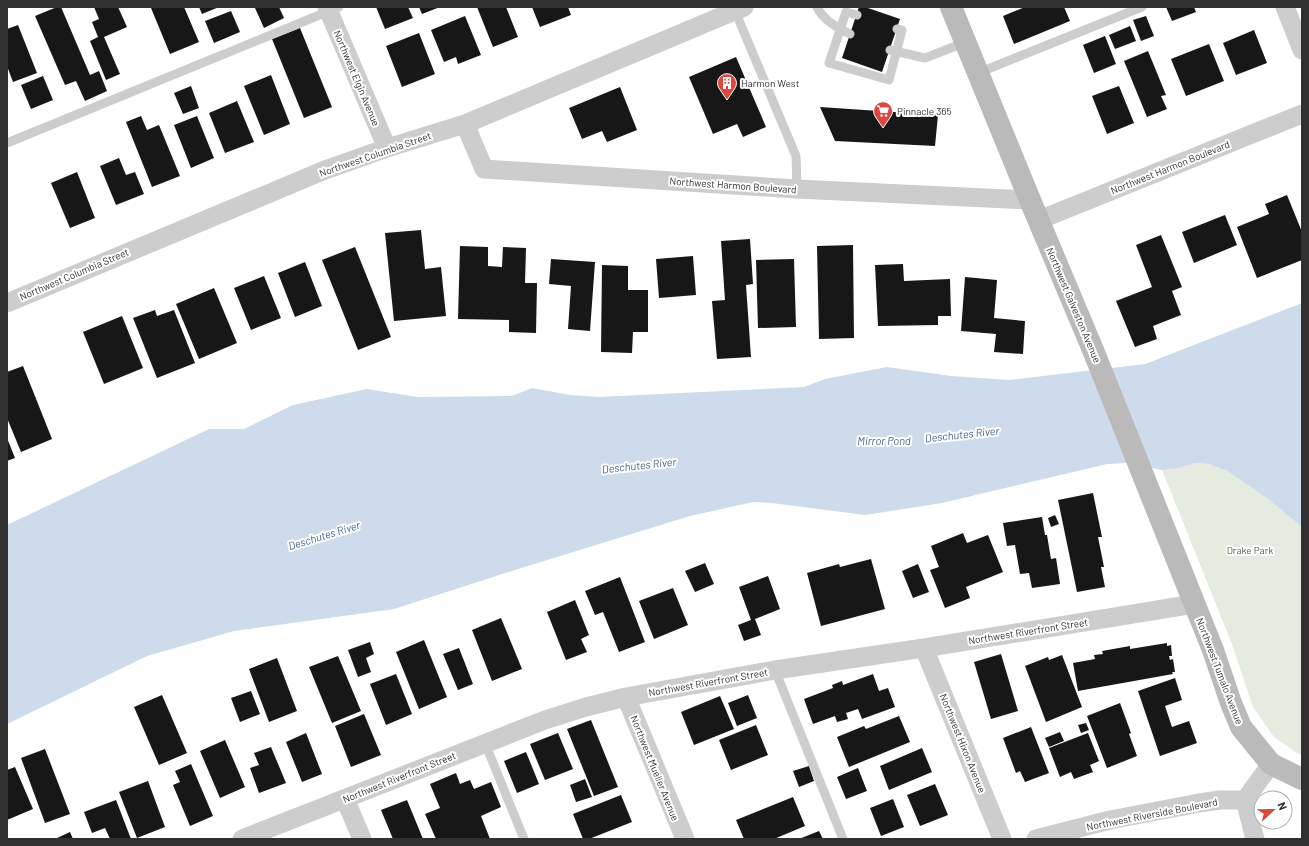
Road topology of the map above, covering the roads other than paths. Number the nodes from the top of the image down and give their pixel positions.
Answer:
1 (817, 7) edge
2 (951, 7) edge
3 (1142, 7) edge
4 (1285, 7) edge
5 (332, 8) edge
6 (740, 9) edge
7 (857, 15) dead end
8 (897, 28) dead end
9 (840, 29) junction
10 (850, 34) dead end
11 (966, 42) junction
12 (1302, 50) edge
13 (893, 51) junction
14 (978, 73) junction
15 (1302, 114) edge
16 (465, 124) junction
17 (7, 143) edge
18 (387, 148) junction
19 (797, 189) junction
20 (1030, 200) junction
21 (1039, 220) junction
22 (7, 303) edge
23 (1194, 604) junction
24 (924, 648) junction
25 (775, 670) junction
26 (626, 697) junction
27 (486, 743) junction
28 (1272, 764) junction
29 (1302, 779) edge
30 (345, 799) junction
31 (1245, 800) junction
32 (242, 839) edge
33 (362, 839) edge
34 (524, 839) edge
35 (685, 839) edge
36 (843, 839) edge
37 (1002, 839) edge
38 (1036, 839) edge
39 (1255, 839) edge

1 - 9 lane
2 - 11 street, Northwest Galveston Avenue
3 - 14 lane
4 - 12 street
5 - 17 lane
5 - 18 street, Northwest Elgin Avenue
6 - 16 street, Northwest Columbia Street
6 - 19 lane
7 - 9 lane
8 - 13 lane
9 - 10 lane
9 - 13 lane
11 - 13 lane
11 - 14 street, Northwest Galveston Avenue
14 - 20 street, Northwest Galveston Avenue
15 - 21 street, Northwest Harmon Boulevard
16 - 18 street, Northwest Columbia Street
16 - 19 street, Northwest Harmon Boulevard
18 - 22 street, Northwest Columbia Street
19 - 20 street, Northwest Harmon Boulevard
20 - 21 street, Northwest Galveston Avenue
21 - 23 street, Northwest Galveston Avenue
23 - 24 street, Northwest Riverfront Street
23 - 28 street, Northwest Tumalo Avenue
24 - 25 street, Northwest Riverfront Street
24 - 37 street, Northwest Hixon Avenue
25 - 26 street, Northwest Riverfront Street
25 - 36 lane
26 - 27 street, Northwest Riverfront Street
26 - 35 street, Northwest Mueller Avenue
27 - 30 street, Northwest Riverfront Street
27 - 34 lane
28 - 29 street
28 - 31 street
30 - 32 street, Northwest Riverfront Street
30 - 33 street
31 - 38 street, Northwest Riverside Boulevard
31 - 39 street

